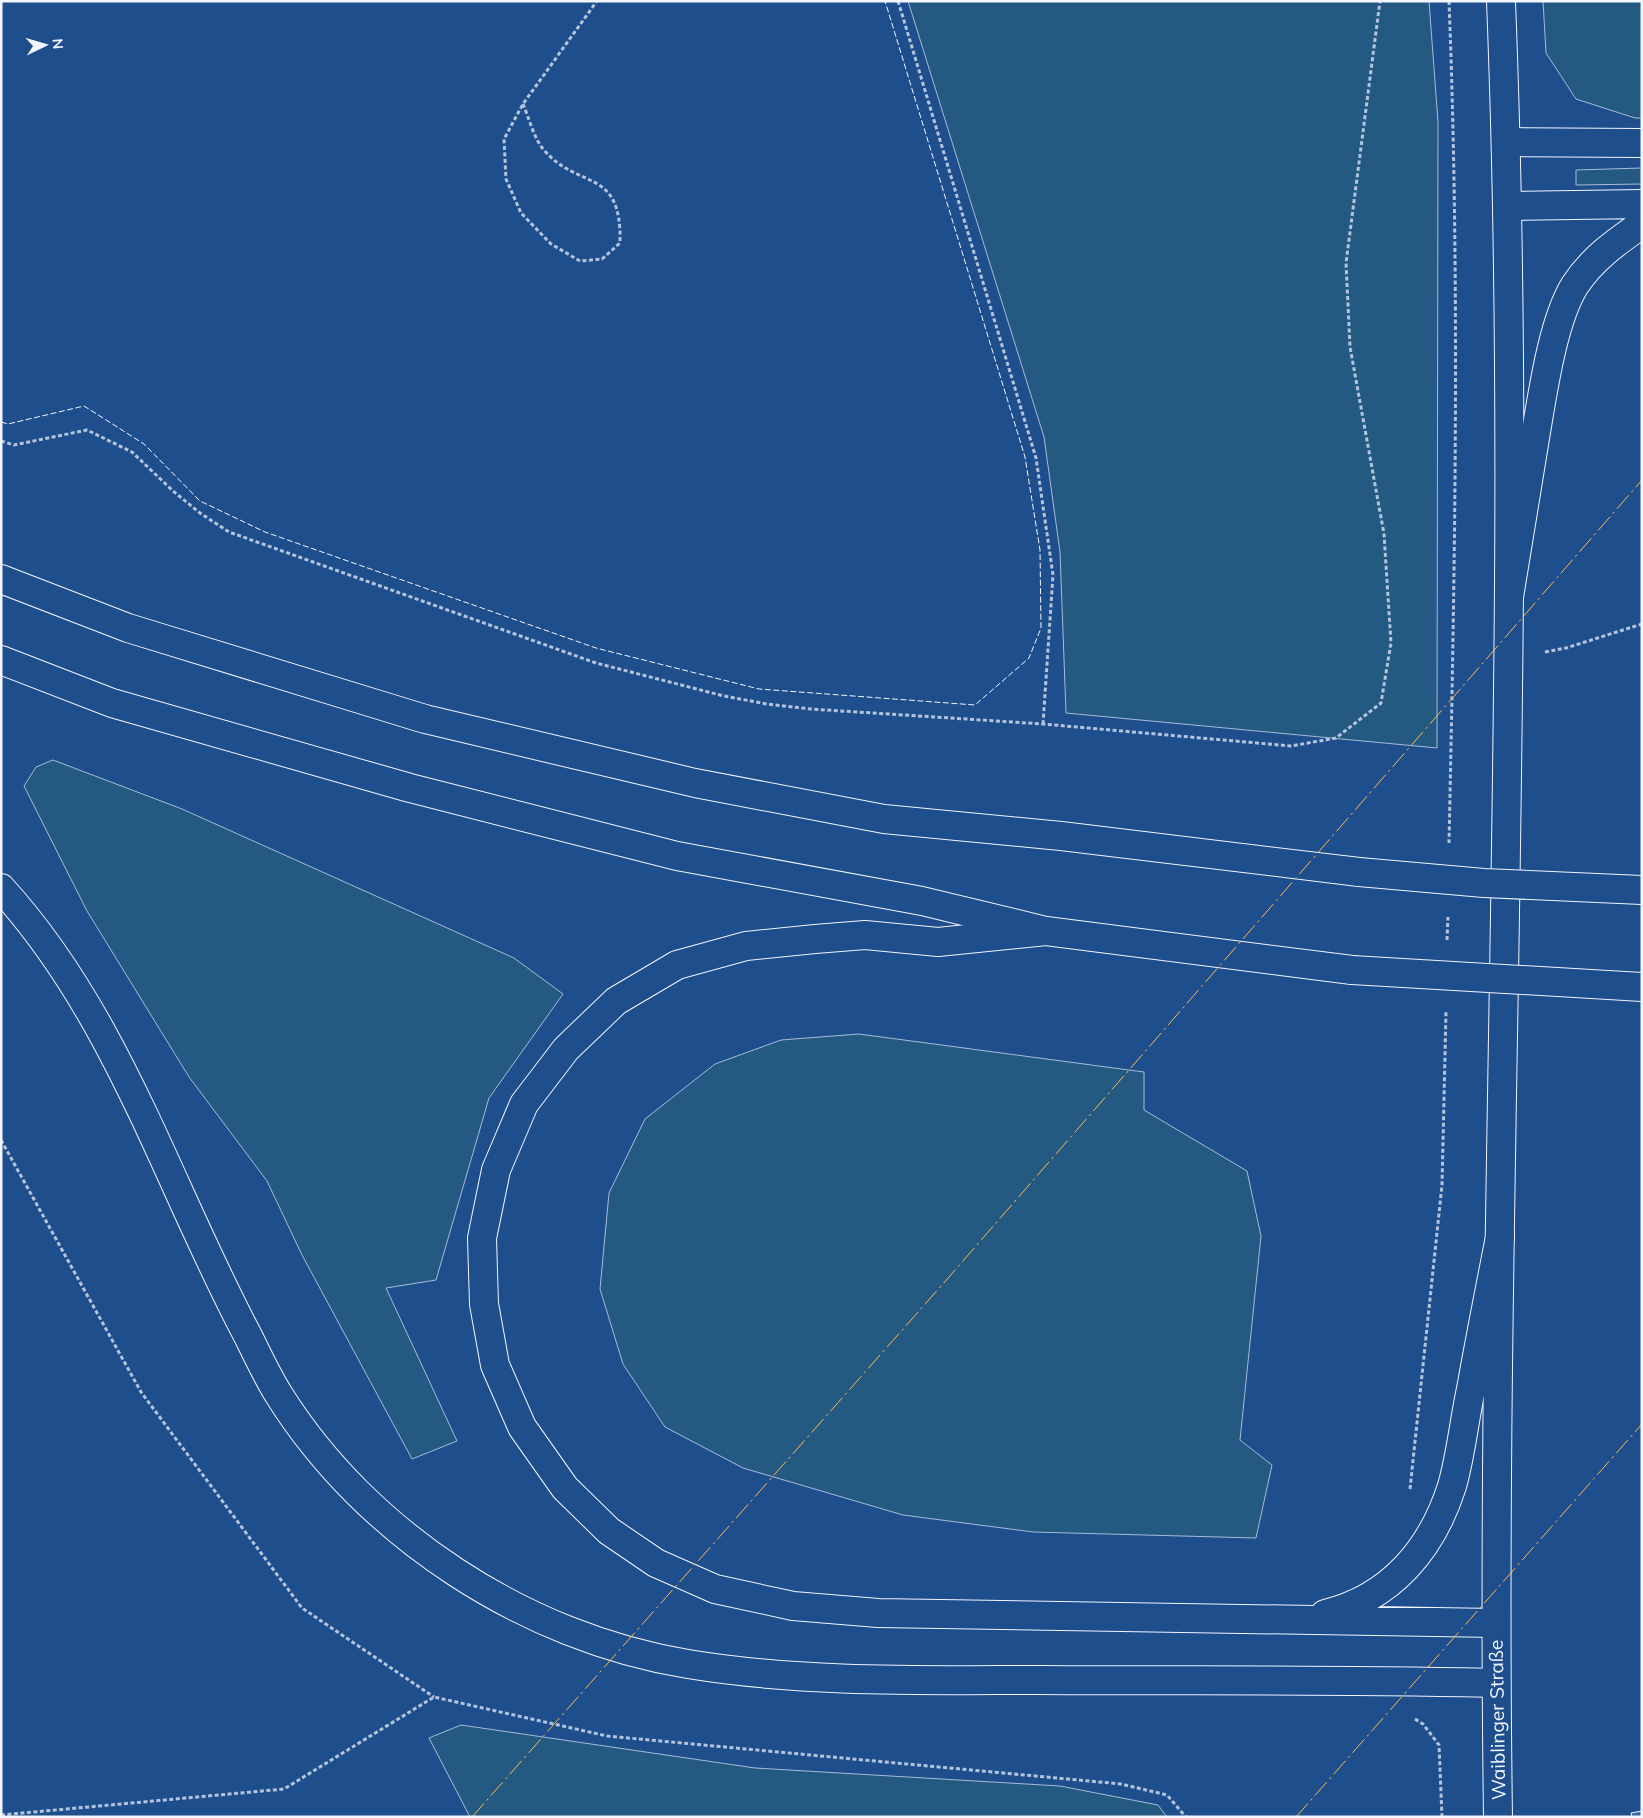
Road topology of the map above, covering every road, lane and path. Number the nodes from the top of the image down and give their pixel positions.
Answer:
1 (597, 1) edge
2 (898, 1) edge
3 (1380, 1) edge
4 (1449, 1) edge
5 (1501, 1) edge
6 (523, 104) junction
7 (1507, 142) junction
8 (1642, 143) edge
9 (1642, 204) edge
10 (1508, 206) junction
11 (1642, 224) edge
12 (1, 441) edge
13 (1, 579) edge
14 (1509, 597) junction
15 (1642, 624) edge
16 (1510, 658) junction
17 (1, 660) edge
18 (1043, 724) junction
19 (1449, 849) dead end
20 (1, 888) edge
21 (1642, 890) edge
22 (1448, 908) dead end
23 (1046, 931) junction
24 (1447, 948) dead end
25 (1642, 987) edge
26 (1446, 1007) dead end
27 (1, 1140) edge
28 (1500, 1237) junction
29 (1410, 1497) dead end
30 (1300, 1620) junction
31 (1496, 1623) junction
32 (1496, 1683) junction
33 (434, 1697) junction
34 (1408, 1715) dead end
35 (1, 1815) edge
36 (1186, 1817) edge
37 (1442, 1817) edge
38 (1498, 1817) edge

1 - 6 path
2 - 18 path
3 - 18 path
4 - 19 path
5 - 7 main road
6 - 6 path
7 - 8 main road
7 - 10 main road
9 - 10 main road
10 - 14 main road
11 - 14 main road
12 - 18 path
13 - 21 main road, bridge
14 - 16 main road
15 - 16 path
16 - 28 main road
17 - 23 main road
20 - 32 main road
22 - 24 path
23 - 25 main road, bridge
23 - 30 main road
26 - 29 path
27 - 33 path
28 - 30 main road
28 - 31 main road, Waiblinger Straße
30 - 31 main road
31 - 32 main road, Waiblinger Straße
32 - 38 main road, Waiblinger Straße
33 - 35 path
33 - 36 path
34 - 37 path

